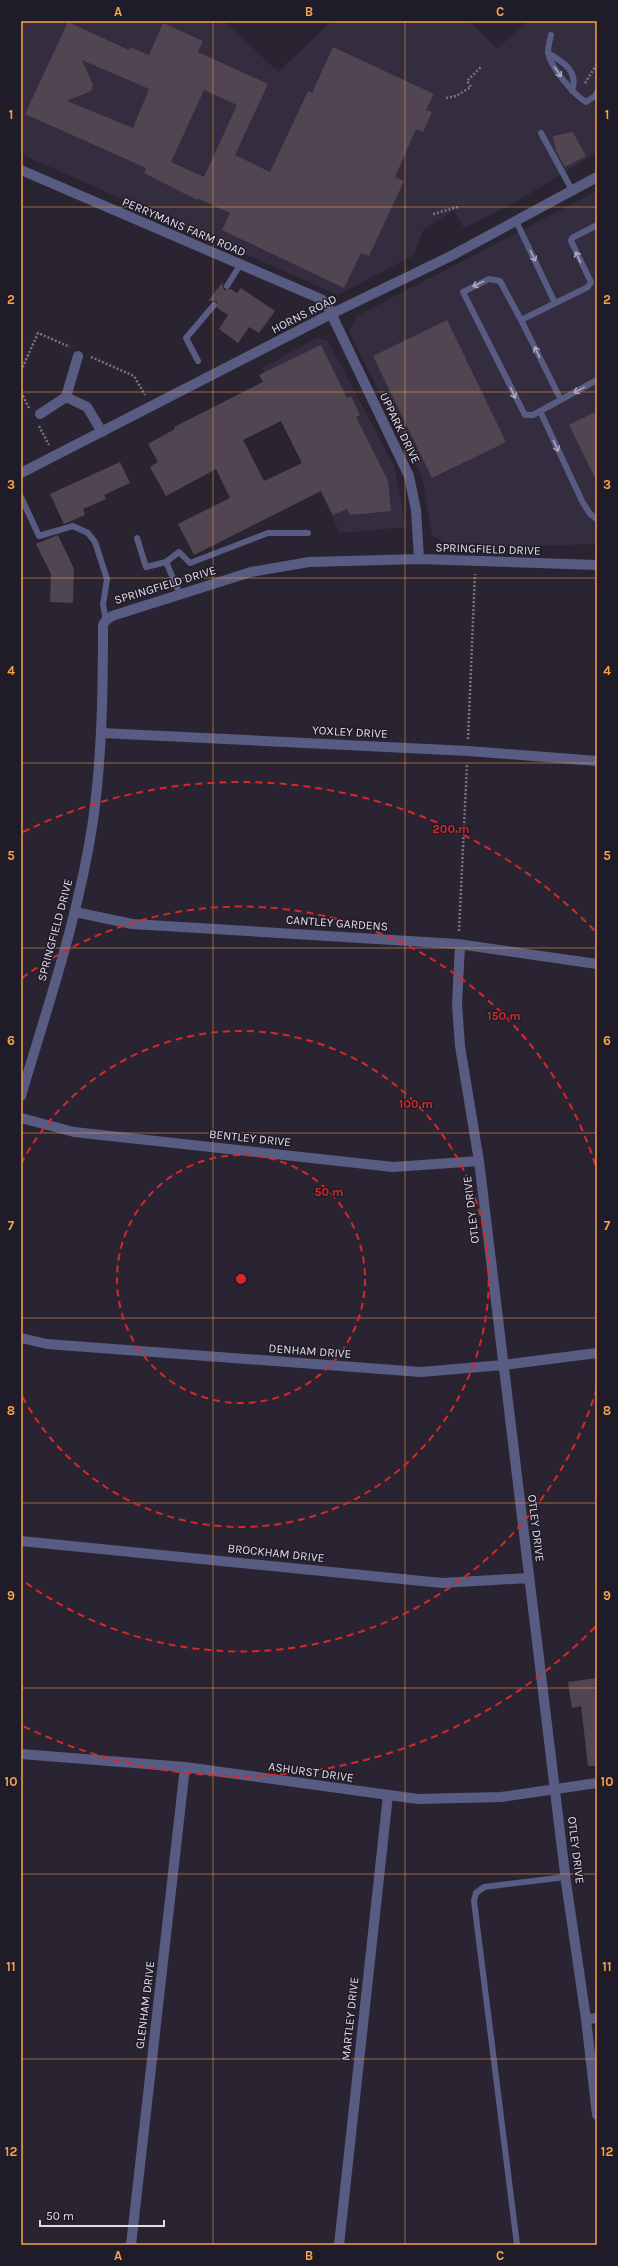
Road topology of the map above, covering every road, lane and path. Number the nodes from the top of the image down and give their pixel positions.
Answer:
1 (551, 36) dead end
2 (548, 54) junction
3 (481, 67) dead end
4 (572, 91) junction
5 (597, 92) edge
6 (446, 98) dead end
7 (541, 133) dead end
8 (21, 170) edge
9 (597, 177) edge
10 (572, 190) junction
11 (458, 207) dead end
12 (433, 214) dead end
13 (516, 221) junction
14 (597, 225) edge
15 (240, 265) junction
16 (227, 286) dead end
17 (555, 303) junction
18 (214, 306) dead end
19 (331, 314) junction
20 (521, 320) junction
21 (78, 356) dead end
22 (198, 361) dead end
23 (597, 380) edge
24 (66, 397) junction
25 (560, 400) junction
26 (540, 411) junction
27 (40, 414) dead end
28 (102, 432) junction
29 (21, 473) edge
30 (21, 497) edge
31 (597, 519) edge
32 (308, 533) dead end
33 (137, 538) dead end
34 (419, 559) junction
35 (166, 562) junction
36 (597, 565) edge
37 (180, 594) junction
38 (106, 620) junction
39 (102, 734) junction
40 (597, 761) edge
41 (75, 912) junction
42 (460, 944) junction
43 (597, 964) edge
44 (21, 1096) edge
45 (21, 1118) edge
46 (479, 1161) junction
47 (21, 1338) edge
48 (597, 1353) edge
49 (503, 1365) junction
50 (21, 1541) edge
51 (529, 1578) junction
52 (21, 1754) edge
53 (186, 1767) junction
54 (597, 1783) edge
55 (555, 1789) junction
56 (388, 1795) junction
57 (566, 1877) junction
58 (597, 2018) edge
59 (586, 2019) junction
60 (597, 2115) edge
61 (131, 2245) edge
62 (339, 2245) edge
63 (517, 2245) edge

1 - 2 lane
2 -> 4 lane
2 - 4 lane
3 - 6 path
4 - 5 lane
7 - 10 lane
8 - 15 street, PERRYMANS FARM ROAD
9 - 10 street, HORNS ROAD
10 - 13 street, HORNS ROAD
11 - 12 path
13 -> 17 lane
13 - 19 street, HORNS ROAD
17 -> 14 lane
15 - 16 lane
15 - 19 street, PERRYMANS FARM ROAD
17 - 20 lane
18 - 22 lane
19 - 28 street, HORNS ROAD
19 - 34 street, UPPARK DRIVE
25 -> 20 lane
20 -> 26 lane
21 - 24 street
23 -> 25 lane
24 - 27 street
24 - 28 street
25 - 26 lane
26 -> 31 lane
28 - 29 street, HORNS ROAD
30 - 38 lane
32 - 35 lane
33 - 35 lane
34 - 36 street, SPRINGFIELD DRIVE
34 - 37 street, SPRINGFIELD DRIVE
35 - 37 lane
37 - 38 street, SPRINGFIELD DRIVE
38 - 39 street, SPRINGFIELD DRIVE
39 - 40 street, YOXLEY DRIVE
39 - 41 street, SPRINGFIELD DRIVE
41 - 42 street, CANTLEY GARDENS
41 - 44 street, SPRINGFIELD DRIVE
42 - 43 street, CANTLEY GARDENS
42 - 46 street, OTLEY DRIVE
45 - 46 street, BENTLEY DRIVE
46 - 49 street, OTLEY DRIVE
47 - 49 street, DENHAM DRIVE
48 - 49 street, DENHAM DRIVE
49 - 51 street, OTLEY DRIVE
50 - 51 street, BROCKHAM DRIVE
51 - 55 street, OTLEY DRIVE
52 - 53 street, ASHURST DRIVE
53 - 56 street, ASHURST DRIVE
53 - 61 street, GLENHAM DRIVE
54 - 55 street, ASHURST DRIVE
55 - 56 street, ASHURST DRIVE
55 - 57 street, OTLEY DRIVE
56 - 62 street, MARTLEY DRIVE
57 - 59 street, OTLEY DRIVE
57 - 63 lane
58 - 59 street
59 - 60 street, OTLEY DRIVE

